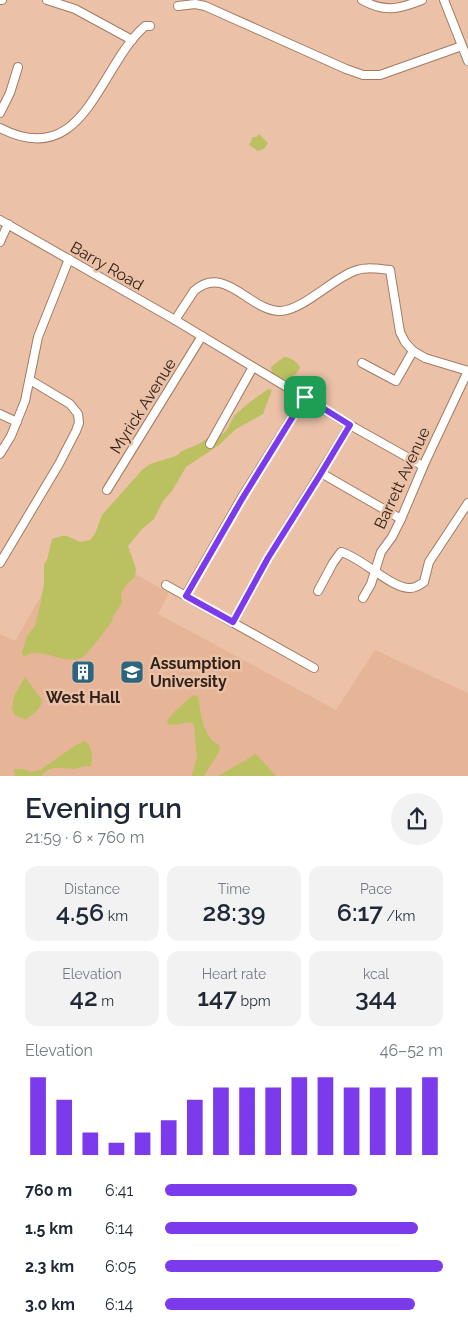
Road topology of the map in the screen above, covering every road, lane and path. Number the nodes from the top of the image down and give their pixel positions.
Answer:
1 (47, 0) edge
2 (362, 0) edge
3 (422, 0) edge
4 (444, 0) edge
5 (178, 6) dead end
6 (150, 26) dead end
7 (132, 40) junction
8 (462, 46) junction
9 (468, 61) edge
10 (18, 67) dead end
11 (0, 113) edge
12 (0, 128) edge
13 (0, 220) edge
14 (8, 224) junction
15 (0, 242) edge
16 (69, 260) junction
17 (175, 320) junction
18 (202, 336) junction
19 (413, 351) junction
20 (362, 363) dead end
21 (252, 367) junction
22 (468, 371) edge
23 (30, 380) junction
24 (305, 397) junction
25 (0, 414) edge
26 (17, 422) junction
27 (350, 425) junction
28 (210, 444) dead end
29 (0, 454) edge
30 (423, 466) junction
31 (321, 473) junction
32 (107, 490) dead end
33 (468, 503) edge
34 (401, 519) junction
35 (0, 563) edge
36 (374, 570) junction
37 (166, 585) dead end
38 (318, 591) dead end
39 (186, 596) junction
40 (363, 598) dead end
41 (233, 622) junction
42 (314, 668) dead end

1 - 7 street
2 - 3 street
4 - 8 street
5 - 8 street
6 - 7 street
7 - 12 street
8 - 9 street
10 - 11 street
13 - 14 street, Barry Road
14 - 15 street
14 - 16 street, Barry Road
16 - 17 street, Barry Road
16 - 23 street
17 - 18 street, Barry Road
17 - 19 street
18 - 21 street, Barry Road
18 - 32 street, Myrick Avenue
19 - 20 street
19 - 22 street
21 - 24 street, Barry Road
21 - 28 street
22 - 30 street, Barrett Avenue
23 - 26 street
23 - 35 street
24 - 27 street, Barry Road
24 - 39 street
25 - 26 street
26 - 29 street
27 - 30 street, Barry Road
27 - 31 street
30 - 34 street, Barrett Avenue
31 - 34 street
31 - 41 street
33 - 36 street
34 - 36 street, Barrett Avenue
36 - 38 street
36 - 40 street, Barrett Avenue
37 - 39 street
39 - 41 street
41 - 42 street

